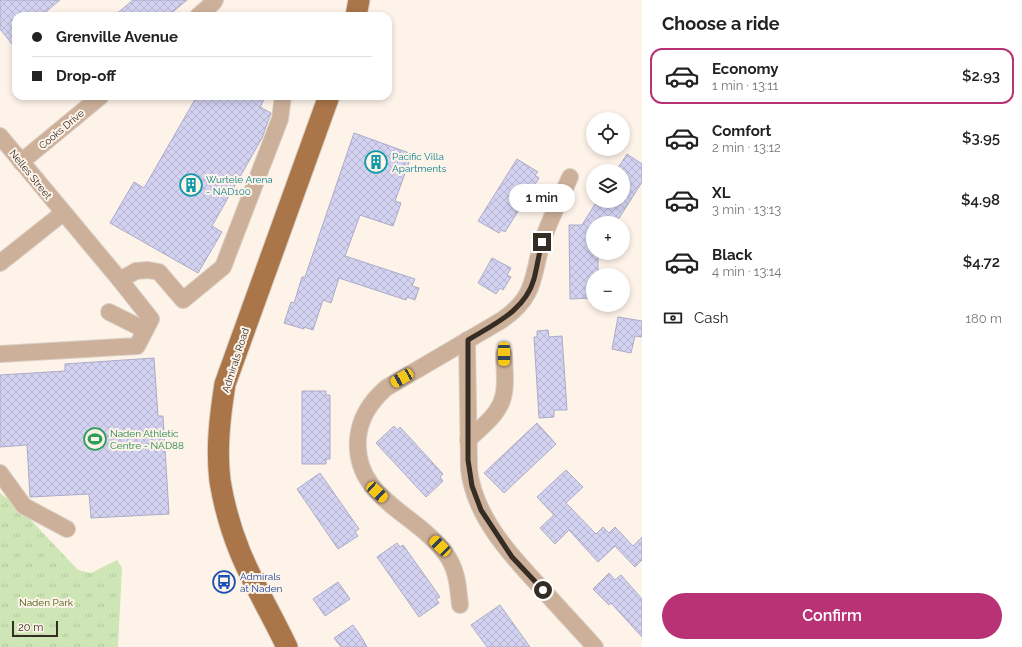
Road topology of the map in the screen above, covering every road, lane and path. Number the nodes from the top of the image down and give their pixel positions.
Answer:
1 (215, 0) edge
2 (359, 0) edge
3 (203, 12) edge
4 (357, 12) edge
5 (96, 100) edge
6 (282, 100) edge
7 (327, 100) edge
8 (3, 145) edge
9 (22, 162) junction
10 (570, 177) dead end
11 (63, 213) junction
12 (0, 262) edge
13 (120, 280) junction
14 (109, 312) dead end
15 (145, 330) junction
16 (468, 340) junction
17 (446, 352) junction
18 (0, 354) edge
19 (504, 354) dead end
20 (468, 364) junction
21 (468, 440) junction
22 (0, 473) edge
23 (67, 529) dead end
24 (460, 605) dead end
25 (288, 647) edge
26 (595, 647) edge

1 - 3 street
2 - 4 main road
5 - 9 street, Cooks Drive
6 - 13 street
7 - 25 main road, Admirals Road
8 - 9 street, Nelles Street
9 - 11 street, Nelles Street
10 - 16 street
11 - 12 street
11 - 13 street, Nelles Street
13 - 15 street, Nelles Street
14 - 15 street
15 - 18 street
16 - 17 street
16 - 20 street
17 - 20 street
17 - 24 street
19 - 21 street
20 - 21 street
21 - 26 street
22 - 23 street

